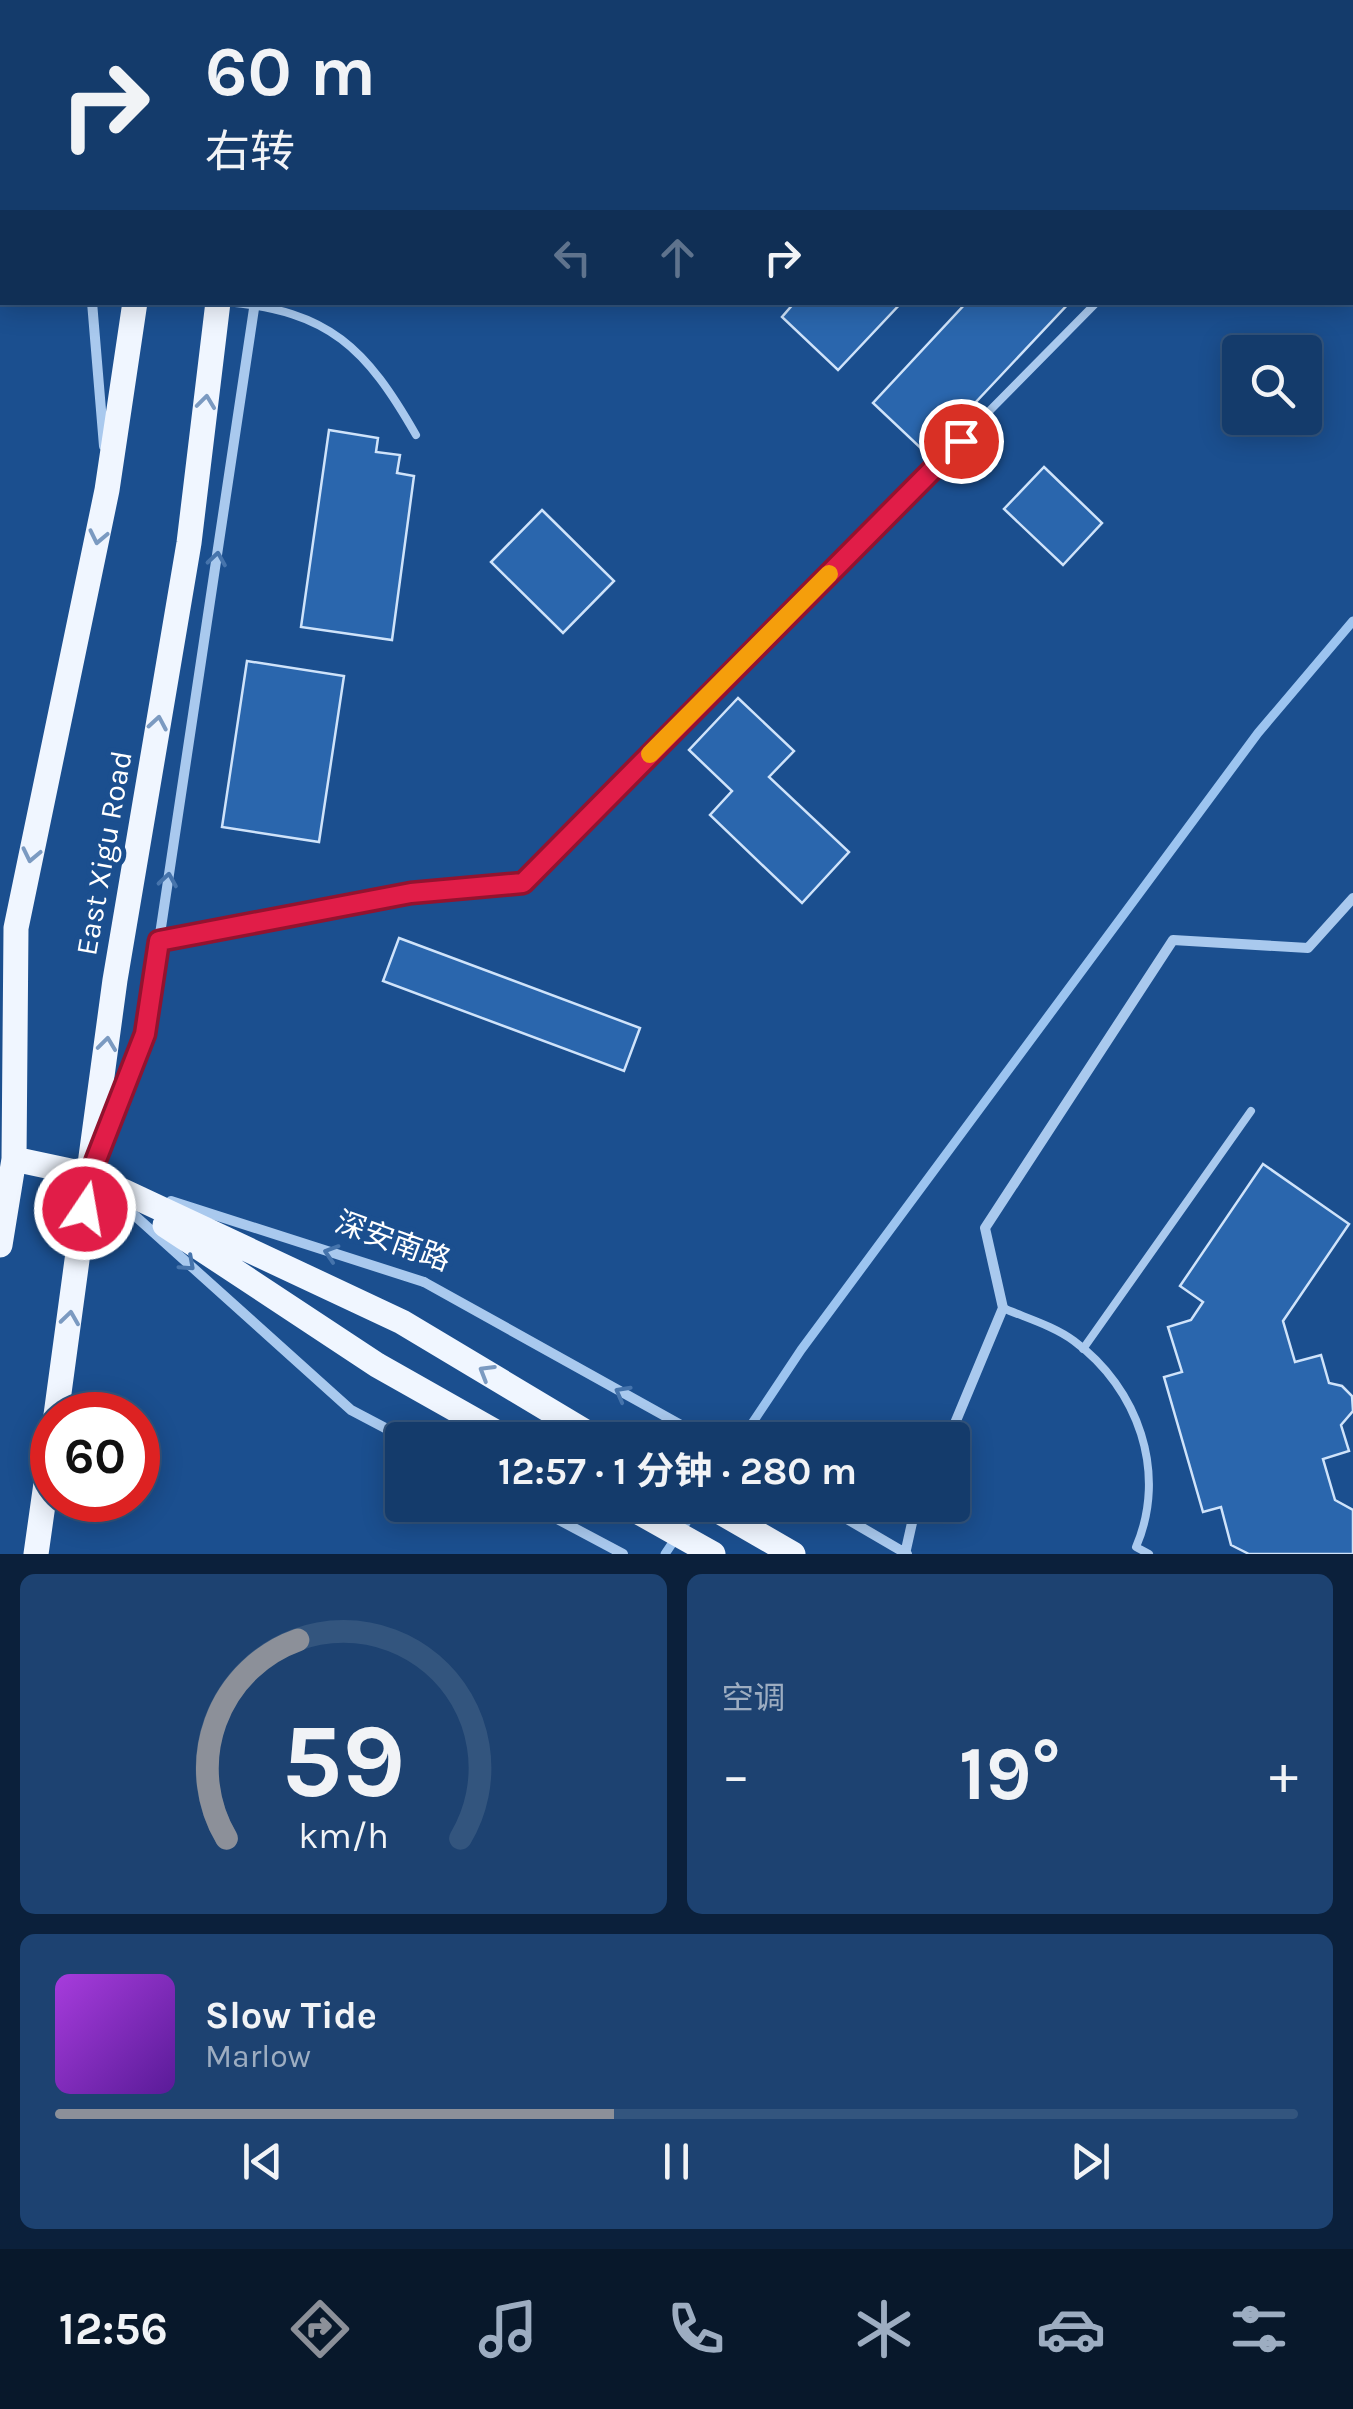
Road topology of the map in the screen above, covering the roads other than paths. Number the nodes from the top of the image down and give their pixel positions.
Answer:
1 (92, 305) edge
2 (135, 305) edge
3 (218, 305) edge
4 (255, 305) edge
5 (259, 305) edge
6 (1095, 305) edge
7 (416, 435) dead end
8 (108, 490) junction
9 (1353, 898) edge
10 (159, 941) junction
11 (1251, 1110) dead end
12 (14, 1159) junction
13 (90, 1175) junction
14 (0, 1245) edge
15 (1003, 1308) junction
16 (1083, 1349) junction
17 (59, 1392) edge
18 (478, 1422) edge
19 (570, 1422) edge
20 (676, 1422) edge
21 (956, 1422) edge
22 (385, 1428) edge
23 (41, 1522) edge
24 (562, 1522) edge
25 (656, 1522) edge
26 (737, 1522) edge
27 (852, 1522) edge
28 (913, 1522) edge
29 (36, 1554) edge
30 (623, 1554) edge
31 (713, 1554) edge
32 (793, 1554) edge
33 (906, 1554) edge
34 (1149, 1554) edge

1 - 8 street
2 - 8 main road
13 -> 3 main road, East Xigu Road
10 -> 4 street
5 - 7 lane
6 - 10 lane
8 -> 12 main road
9 - 15 street
10 - 13 street
11 - 16 lane
12 - 13 main road
12 - 14 main road
17 -> 13 main road, East Xigu Road
13 - 18 main road
19 -> 13 main road
20 -> 13 street, 深安南路, bridge
13 -> 22 street
15 - 16 lane
15 - 21 street
16 - 34 lane
23 - 29 main road
24 - 30 street
25 - 31 main road
26 - 32 main road
27 - 33 street
28 - 33 street

